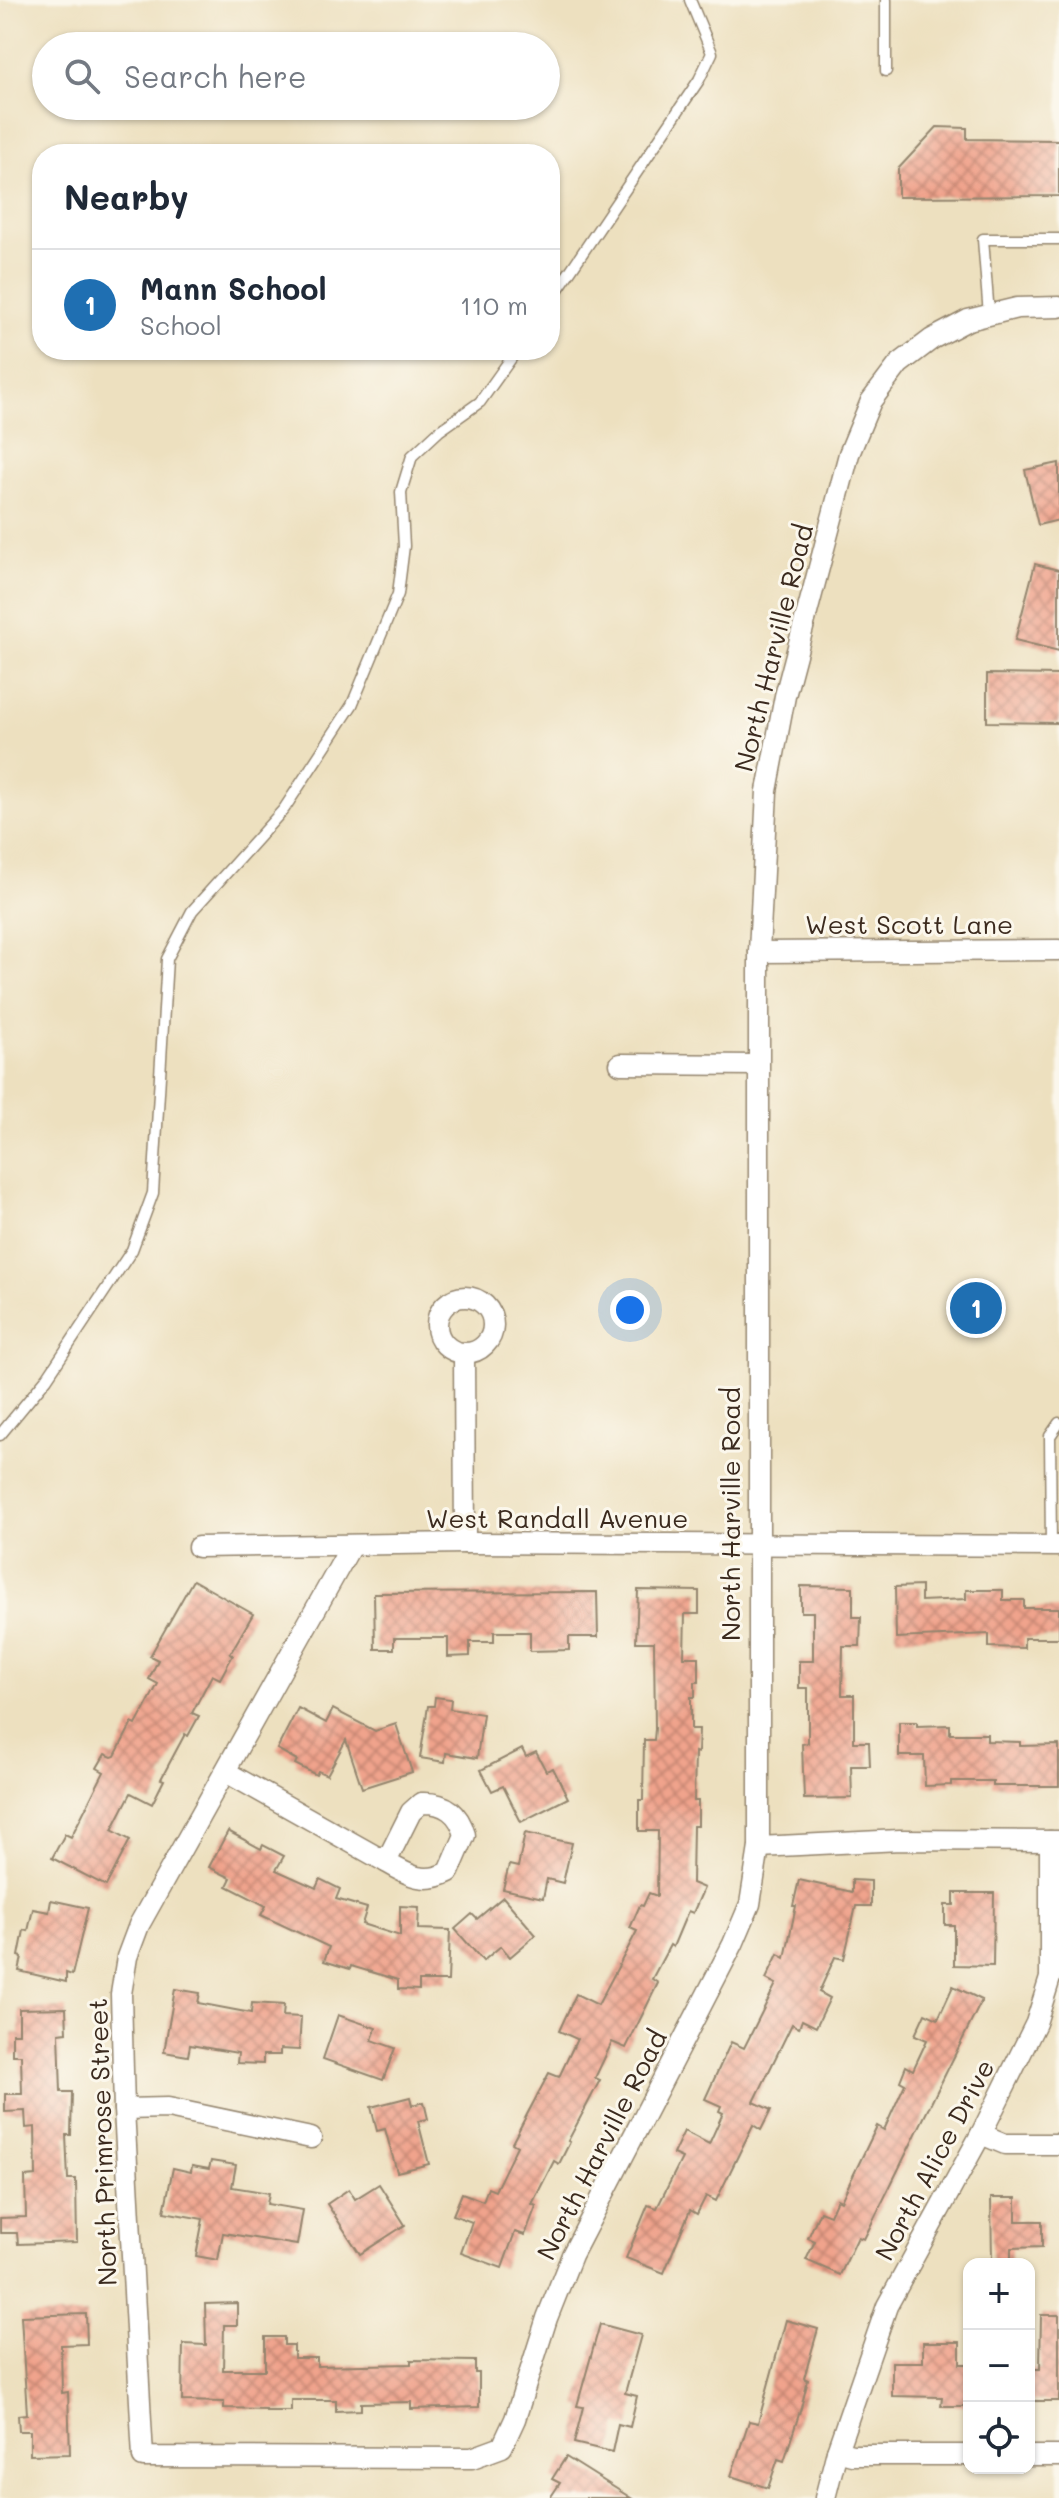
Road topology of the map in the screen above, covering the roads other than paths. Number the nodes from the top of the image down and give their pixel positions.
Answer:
1 (690, 0) edge
2 (886, 0) edge
3 (886, 71) dead end
4 (1059, 239) edge
5 (560, 286) edge
6 (1059, 307) edge
7 (989, 315) junction
8 (510, 360) edge
9 (1059, 950) edge
10 (759, 952) junction
11 (620, 1064) dead end
12 (758, 1065) junction
13 (464, 1353) dead end
14 (1059, 1423) edge
15 (0, 1435) edge
16 (465, 1543) junction
17 (351, 1546) junction
18 (1055, 1546) edge
19 (198, 1547) dead end
20 (757, 1547) junction
21 (226, 1772) junction
22 (1054, 1841) edge
23 (759, 1847) junction
24 (386, 1862) dead end
25 (124, 2109) junction
26 (981, 2134) junction
27 (311, 2138) dead end
28 (1059, 2144) edge
29 (837, 2451) junction
30 (963, 2455) edge
31 (1035, 2456) edge
32 (1059, 2456) edge
33 (143, 2457) joint
34 (825, 2498) edge

1 - 5 lane
2 - 3 lane
4 - 7 lane
6 - 7 street, North Harville Road
7 - 10 street, North Harville Road
8 - 15 lane
9 - 10 street, West Scott Lane
10 - 12 street, North Harville Road
11 - 12 street
12 - 20 street, North Harville Road
13 - 16 street
14 - 18 lane
16 - 17 street, West Randall Avenue
16 - 20 street, West Randall Avenue
17 - 19 street, West Randall Avenue
17 - 21 street, North Primrose Street
18 - 20 street, West Randall Avenue
20 - 23 street, North Harville Road
21 - 24 street
21 - 25 street, North Primrose Street
22 - 23 street
22 - 26 street, North Alice Drive
23 - 33 street, North Harville Road
25 - 27 street
25 - 33 street, North Primrose Street
26 - 28 street
26 - 29 street, North Alice Drive
29 - 30 street
29 - 34 street, North Alice Drive
31 - 32 street

